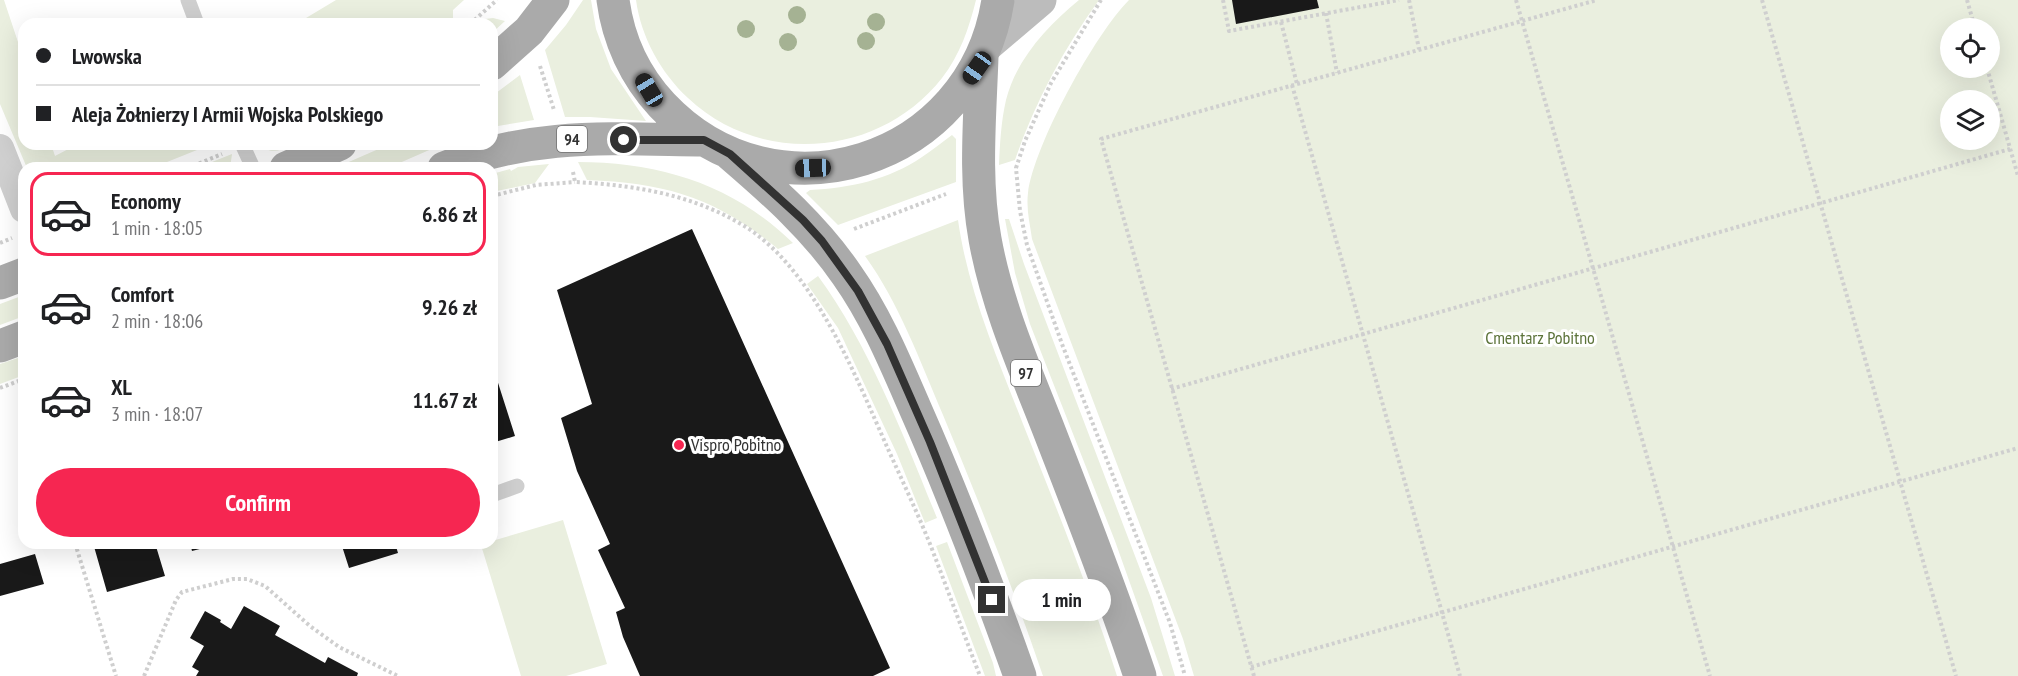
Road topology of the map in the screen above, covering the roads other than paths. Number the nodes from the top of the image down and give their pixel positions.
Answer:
1 (188, 0) edge
2 (553, 0) edge
3 (613, 0) edge
4 (998, 0) edge
5 (1040, 0) edge
6 (195, 18) edge
7 (984, 51) junction
8 (498, 59) edge
9 (717, 147) junction
10 (0, 148) edge
11 (498, 149) edge
12 (326, 150) edge
13 (495, 150) edge
14 (300, 162) edge
15 (461, 162) edge
16 (18, 194) edge
17 (18, 276) edge
18 (0, 283) edge
19 (18, 339) edge
20 (0, 346) edge
21 (517, 486) dead end
22 (498, 493) edge
23 (1020, 676) edge
24 (1140, 676) edge

1 - 6 lane
2 - 8 main road
3 - 9 main road, 94
4 - 7 main road, 94
5 - 7 main road
7 - 9 main road, 94
7 - 24 main road, 97
9 - 11 main road, 94
9 - 23 main road
10 - 16 street
12 - 14 main road
13 - 15 main road, 94
17 - 18 main road
19 - 20 main road
21 - 22 lane

